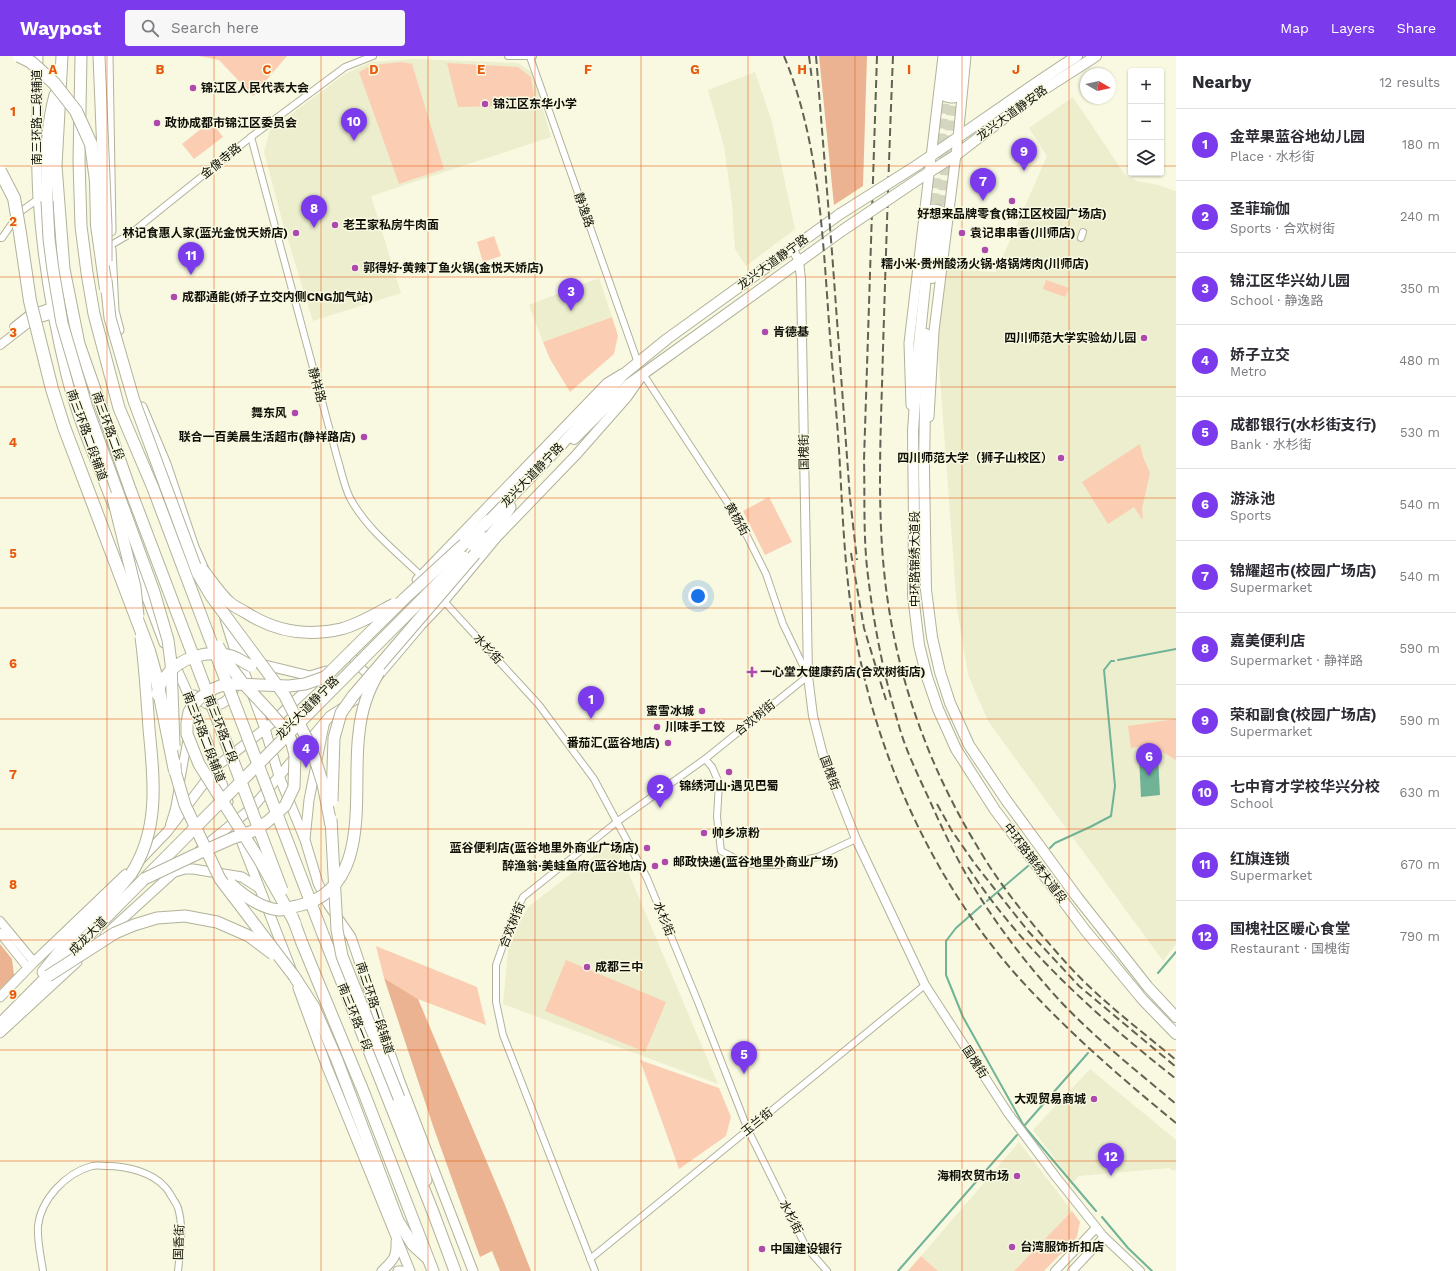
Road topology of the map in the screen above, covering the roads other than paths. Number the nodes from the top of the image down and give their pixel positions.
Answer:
1 (19, 56) edge
2 (38, 56) edge
3 (62, 56) edge
4 (82, 56) edge
5 (99, 56) edge
6 (108, 56) edge
7 (373, 56) edge
8 (508, 56) edge
9 (532, 56) edge
10 (943, 56) edge
11 (950, 56) edge
12 (958, 56) edge
13 (966, 56) edge
14 (1077, 56) edge
15 (1096, 56) edge
16 (61, 73) junction
17 (950, 92) junction
18 (109, 95) junction
19 (251, 137) junction
20 (958, 138) junction
21 (932, 155) junction
22 (956, 155) junction
23 (0, 171) edge
24 (930, 171) junction
25 (102, 194) junction
26 (42, 200) junction
27 (936, 217) junction
28 (0, 238) edge
29 (83, 242) junction
30 (111, 245) junction
31 (792, 248) junction
32 (799, 261) junction
33 (106, 289) junction
34 (52, 310) junction
35 (114, 311) junction
36 (0, 339) edge
37 (0, 345) edge
38 (638, 363) junction
39 (624, 374) junction
40 (643, 374) junction
41 (100, 445) junction
42 (510, 507) joint
43 (489, 520) joint
44 (184, 537) junction
45 (469, 549) junction
46 (421, 576) junction
47 (405, 598) junction
48 (444, 601) junction
49 (202, 618) junction
50 (228, 626) junction
51 (355, 641) junction
52 (391, 653) junction
53 (236, 654) junction
54 (326, 671) junction
55 (808, 676) junction
56 (374, 681) junction
57 (275, 682) junction
58 (188, 691) junction
59 (193, 704) junction
60 (330, 716) junction
61 (265, 729) junction
62 (150, 742) junction
63 (705, 759) junction
64 (257, 762) joint
65 (217, 766) junction
66 (175, 772) junction
67 (279, 776) junction
68 (240, 779) joint
69 (618, 821) junction
70 (234, 822) junction
71 (331, 825) junction
72 (167, 832) junction
73 (856, 839) junction
74 (305, 840) junction
75 (174, 845) junction
76 (209, 856) junction
77 (172, 874) junction
78 (144, 879) junction
79 (259, 888) junction
80 (0, 921) edge
81 (295, 922) junction
82 (0, 933) edge
83 (31, 965) junction
84 (46, 974) junction
85 (294, 976) junction
86 (925, 985) junction
87 (0, 997) edge
88 (0, 1015) edge
89 (1176, 1017) edge
90 (0, 1024) edge
91 (0, 1033) edge
92 (1176, 1034) edge
93 (748, 1130) junction
94 (433, 1212) junction
95 (1096, 1228) junction
96 (394, 1231) junction
97 (1104, 1238) junction
98 (428, 1258) junction
99 (590, 1259) junction
100 (43, 1271) edge
101 (178, 1271) edge
102 (382, 1271) edge
103 (398, 1271) edge
104 (401, 1271) edge
105 (410, 1271) edge
106 (432, 1271) edge
107 (454, 1271) edge
108 (473, 1271) edge
109 (595, 1271) edge
110 (827, 1271) edge
111 (1055, 1271) edge
112 (1072, 1271) edge
113 (1140, 1271) edge

1 - 33 highway, bridge
2 - 26 main road, 南三环路二段辅道
3 - 16 highway, 南三环路二段
4 - 29 highway, 南三环路二段
5 - 33 highway, bridge
6 - 18 main road
7 - 19 street, 金像寺路
8 - 9 street
9 - 38 street, 静逸路
10 - 17 main road
11 - 17 main road
12 - 17 main road
13 - 17 main road
14 - 20 main road, 龙兴大道静安路
15 - 22 main road, 龙兴大道静安路
16 - 26 highway
16 - 68 highway, 南三环路二段, bridge
17 - 20 main road
17 - 21 main road
18 - 25 street
18 - 30 main road
19 - 30 street, 金像寺路
19 - 46 street, 静祥路
20 - 21 main road, 龙兴大道静安路
20 - 22 main road
21 - 24 main road
21 - 31 main road, 龙兴大道静宁路, bridge
22 - 24 main road, 龙兴大道静安路
22 - 27 main road
23 - 66 highway, bridge
24 - 27 main road
24 - 32 main road, 龙兴大道静宁路, bridge
25 - 29 highway
25 - 35 street
26 - 28 street
26 - 34 main road, 南三环路二段辅道
26 - 41 highway, bridge
27 - 89 main road, 中环路锦绣大道段
27 - 92 main road, 中环路锦绣大道段
29 - 49 highway, 南三环路二段, bridge
30 - 35 main road
31 - 32 street, 国槐街
31 - 38 main road, 龙兴大道静宁路
32 - 40 main road, 龙兴大道静宁路
32 - 55 street, 国槐街
33 - 44 highway, bridge
34 - 36 street
34 - 37 street
34 - 58 main road, 南三环路二段辅道
35 - 50 main road
38 - 39 main road, 龙兴大道静宁路
39 - 43 main road, 龙兴大道静宁路
39 - 46 main road
40 - 42 main road, 龙兴大道静宁路
40 - 48 main road
40 - 55 street, 黄杨街
41 - 62 highway, bridge
41 - 66 highway, bridge
42 - 45 highway
43 - 45 highway
44 - 47 highway, bridge
44 - 57 highway, bridge
45 - 47 highway, bridge
45 - 52 highway, bridge
45 - 75 highway, 龙兴大道静宁路, bridge
46 - 48 street, 静祥路
46 - 51 main road
47 - 81 highway, bridge
48 - 56 main road
48 - 69 street, 水杉街
49 - 64 highway, 南三环路二段, bridge
49 - 78 highway, bridge
50 - 53 main road
50 - 54 main road
51 - 54 main road
51 - 56 street
52 - 71 highway, bridge
52 - 76 highway, bridge
53 - 58 main road
53 - 61 main road
54 - 61 main road
55 - 63 street, 合欢树街
55 - 73 street, 国槐街
56 - 60 main road
57 - 62 highway, bridge
57 - 71 highway, bridge
58 - 59 main road, 南三环路二段辅道
59 - 65 main road, 南三环路二段辅道
59 - 72 street
60 - 67 main road
60 - 74 main road
61 - 65 main road
61 - 67 main road, 南三环路一段辅道
62 - 84 highway, bridge
63 - 69 street, 合欢树街
63 - 73 street
64 - 94 highway, 南三环路一段, bridge
65 - 70 main road, 南三环路二段辅道
65 - 72 main road
66 - 76 highway, bridge
67 - 70 main road
67 - 74 main road, 南三环路一段辅道
68 - 81 highway, 南三环路一段, bridge
69 - 93 street, 水杉街
69 - 99 street, 合欢树街
70 - 77 main road
70 - 79 main road
71 - 94 highway, bridge
72 - 83 main road
73 - 86 street, 国槐街
74 - 108 main road, 南三环路一段辅道
75 - 78 highway, 成龙大道, bridge
75 - 84 highway, 成龙大道
76 - 85 highway, bridge
77 - 79 main road
77 - 91 main road
78 - 84 highway, 成龙大道, bridge
79 - 96 main road
80 - 83 street
81 - 98 highway, 南三环路一段, bridge
82 - 83 street
83 - 87 main road
84 - 85 highway, bridge
84 - 88 highway, 成龙大道
84 - 90 highway, 成龙大道
85 - 98 highway
86 - 93 street, 玉兰街
86 - 95 street, 国槐街
93 - 99 street, 玉兰街
93 - 110 street, 水杉街
94 - 107 highway, 南三环路一段
95 - 97 street, 国槐街
95 - 111 street
96 - 102 main road
96 - 105 main road
97 - 112 street
97 - 113 street, 国槐街
98 - 106 highway, 南三环路一段
99 - 109 street, 合欢树街
100 - 101 street, 国香街
103 - 104 main road

